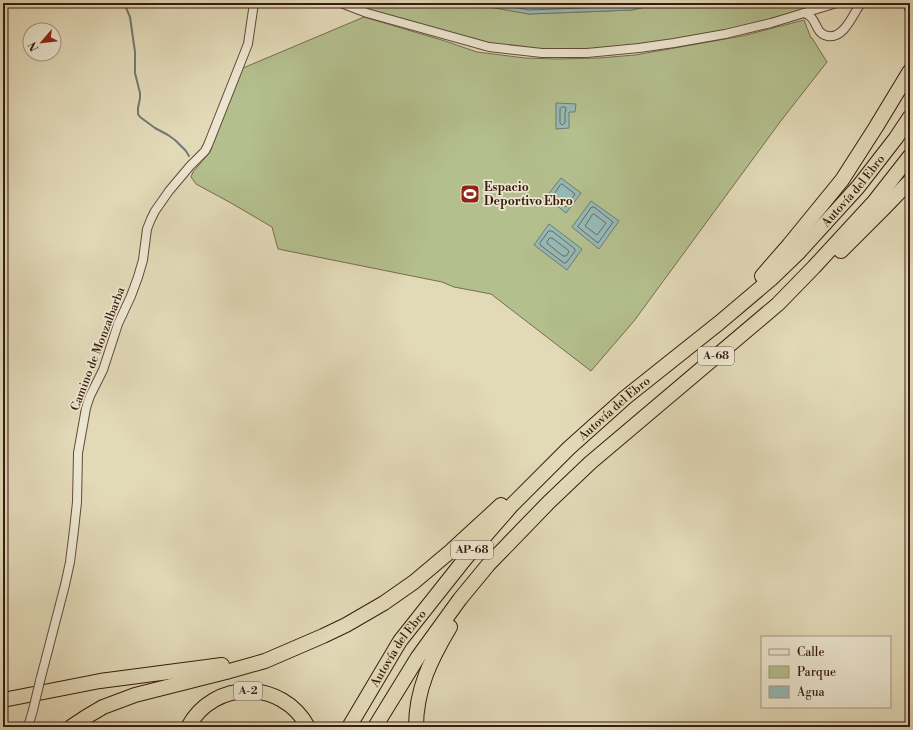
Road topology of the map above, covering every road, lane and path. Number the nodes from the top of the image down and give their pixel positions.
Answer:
1 (254, 3) edge
2 (341, 3) edge
3 (837, 3) edge
4 (860, 3) edge
5 (824, 7) junction
6 (804, 13) junction
7 (816, 24) junction
8 (910, 71) edge
9 (910, 117) edge
10 (910, 156) edge
11 (910, 181) edge
12 (778, 304) junction
13 (666, 365) junction
14 (626, 397) junction
15 (510, 543) junction
16 (293, 649) junction
17 (3, 700) edge
18 (28, 727) edge
19 (71, 727) edge
20 (188, 727) edge
21 (308, 727) edge
22 (349, 727) edge
23 (375, 727) edge
24 (416, 727) edge

1 - 18 street, Camino de Monzalbarba, bridge
2 - 6 street
3 - 5 street
4 - 7 street
5 - 6 street
5 - 7 street
6 - 7 street
8 - 13 highway
9 - 13 highway, Autovía del Ebro / A-68
10 - 12 highway, Autovía del Ebro / A-68
11 - 12 highway
12 - 15 highway, Autovía del Ebro / A-68
13 - 14 highway, Autovía del Ebro / A-68
14 - 16 highway
14 - 22 highway, Autovía del Ebro / AP-68
15 - 23 highway, Autovía del Ebro / AP-68
15 - 24 highway
16 - 17 highway
16 - 19 highway
20 - 21 highway, A-2

